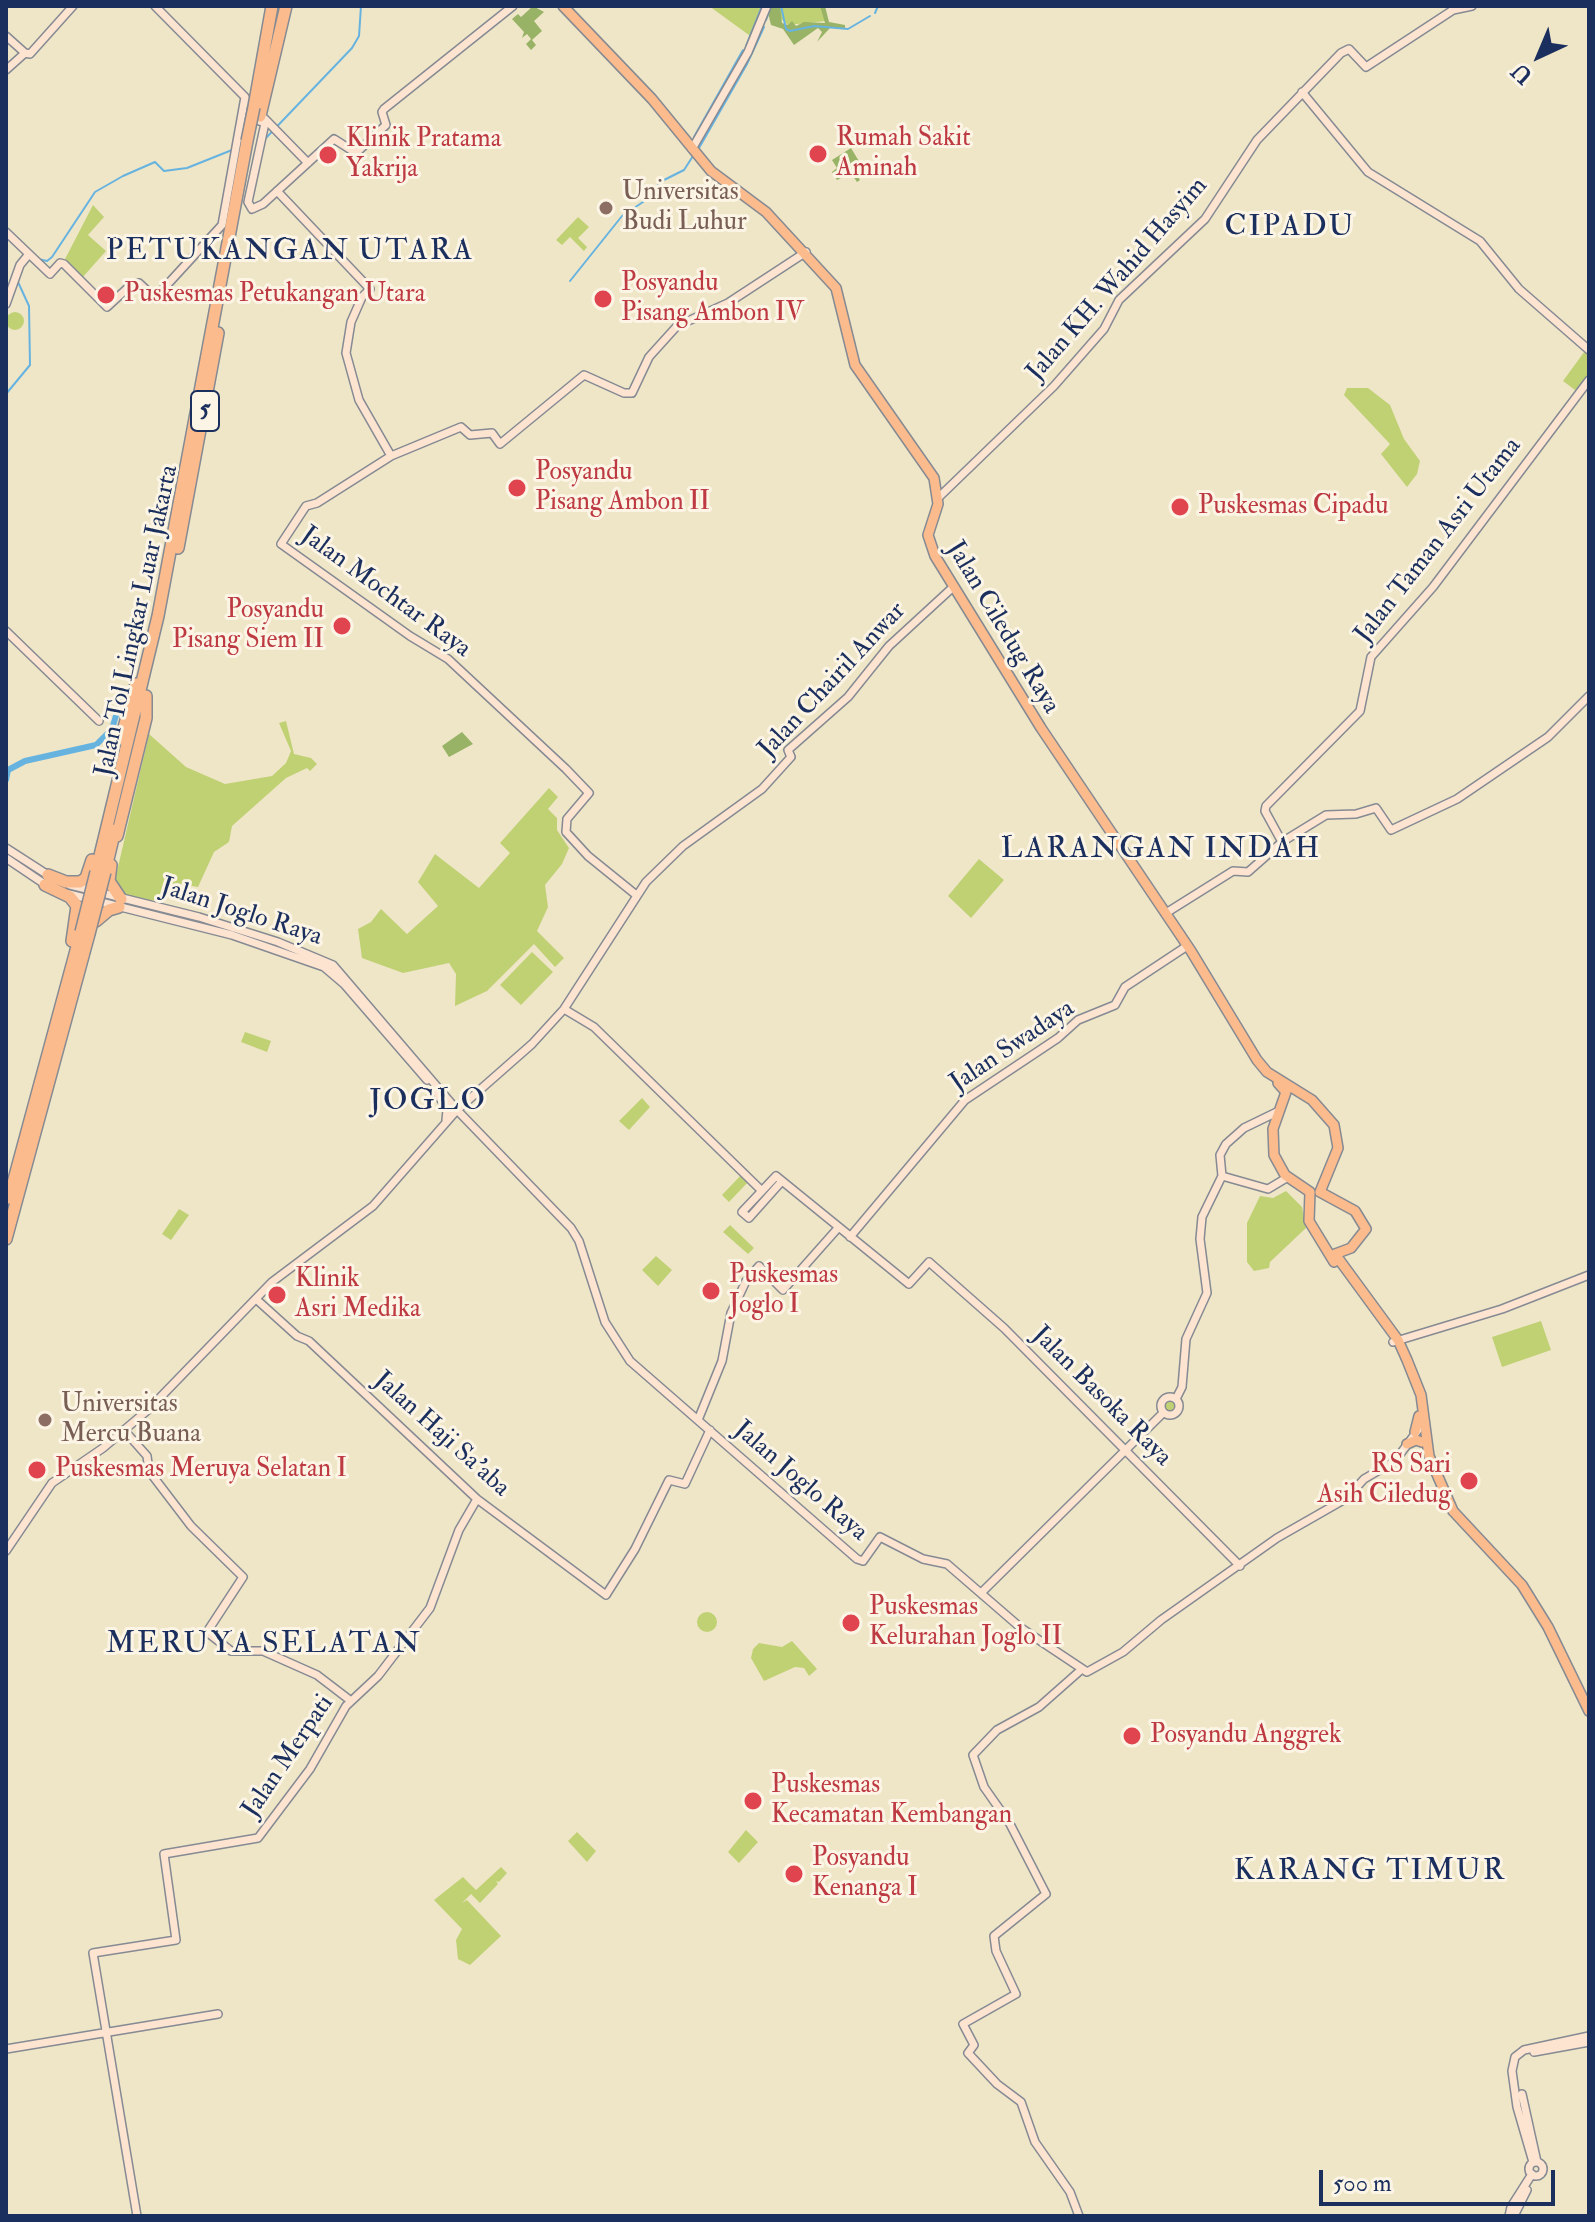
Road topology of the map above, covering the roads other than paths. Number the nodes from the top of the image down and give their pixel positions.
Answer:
1 (73, 6) edge
2 (155, 6) edge
3 (270, 6) edge
4 (279, 6) edge
5 (286, 6) edge
6 (513, 6) edge
7 (555, 6) edge
8 (563, 6) edge
9 (767, 6) edge
10 (1472, 6) edge
11 (6, 36) edge
12 (25, 53) junction
13 (271, 65) junction
14 (6, 70) edge
15 (1302, 92) junction
16 (250, 113) junction
17 (682, 139) junction
18 (250, 142) junction
19 (693, 153) junction
20 (308, 163) junction
21 (277, 191) junction
22 (6, 232) edge
23 (805, 253) junction
24 (29, 254) junction
25 (6, 304) edge
26 (1589, 350) edge
27 (1589, 380) edge
28 (391, 456) junction
29 (938, 498) junction
30 (951, 589) junction
31 (158, 616) junction
32 (6, 634) edge
33 (1008, 675) junction
34 (1589, 696) edge
35 (1098, 814) junction
36 (1282, 842) junction
37 (6, 848) edge
38 (6, 858) edge
39 (16, 860) junction
40 (99, 874) junction
41 (47, 880) junction
42 (635, 894) junction
43 (85, 895) junction
44 (102, 899) junction
45 (120, 903) junction
46 (145, 904) junction
47 (144, 913) junction
48 (1166, 913) junction
49 (80, 916) junction
50 (96, 921) junction
51 (85, 933) junction
52 (1184, 948) junction
53 (315, 960) junction
54 (1219, 1001) junction
55 (564, 1009) junction
56 (1236, 1030) junction
57 (46, 1056) junction
58 (436, 1091) junction
59 (40, 1095) junction
60 (1285, 1097) junction
61 (457, 1110) junction
62 (1279, 1111) junction
63 (1326, 1115) junction
64 (443, 1125) junction
65 (1336, 1131) junction
66 (27, 1161) junction
67 (1222, 1176) junction
68 (1288, 1177) junction
69 (779, 1179) junction
70 (1302, 1186) junction
71 (762, 1191) junction
72 (8, 1218) edge
73 (838, 1228) junction
74 (850, 1237) junction
75 (6, 1239) edge
76 (1320, 1240) junction
77 (1358, 1241) junction
78 (1336, 1260) junction
79 (1589, 1275) edge
80 (256, 1299) junction
81 (1396, 1341) junction
82 (1176, 1399) junction
83 (1163, 1413) junction
84 (698, 1420) junction
85 (1421, 1424) junction
86 (124, 1430) junction
87 (710, 1430) junction
88 (1422, 1442) junction
89 (1407, 1444) junction
90 (1125, 1450) junction
91 (477, 1499) junction
92 (6, 1551) edge
93 (1241, 1565) junction
94 (981, 1593) junction
95 (1082, 1669) junction
96 (351, 1701) junction
97 (1589, 1711) edge
98 (1589, 1722) edge
99 (218, 2014) dead end
100 (107, 2034) junction
101 (1589, 2039) edge
102 (6, 2049) edge
103 (1535, 2162) junction
104 (1534, 2175) junction
105 (1512, 2215) edge
106 (137, 2216) edge
107 (1079, 2216) edge

1 - 12 street
2 - 16 street
3 - 16 highway, Jalan Tol Lingkar Luar Jakarta / 5
4 - 13 highway, Jalan Tol Lingkar Luar Jakarta / 5
5 - 13 highway
6 - 20 street
7 - 17 main road, Jalan Ciledug Raya
8 - 17 main road, Jalan Ciledug Raya
9 - 19 street
10 - 15 street, Jalan KH. Wahid Hasyim
11 - 12 street
12 - 14 street
13 - 16 highway, Jalan Tol Lingkar Luar Jakarta / 5
15 - 26 street
15 - 29 street, Jalan KH. Wahid Hasyim
16 - 18 highway, Jalan Tol Lingkar Luar Jakarta / 5, bridge
16 - 20 street
16 - 21 street
16 - 24 street
17 - 19 main road, Jalan Ciledug Raya
18 - 31 highway, Jalan Tol Lingkar Luar Jakarta / 5
18 - 40 highway, Jalan Tol Lingkar Luar Jakarta / 5
19 - 23 main road, Jalan Ciledug Raya
20 - 21 street
21 - 28 street
22 - 24 street
23 - 28 street, Jalan Mochtar Raya
23 - 29 main road, Jalan Ciledug Raya
23 - 30 main road, Jalan Ciledug Raya
24 - 25 street
27 - 36 street, Jalan Taman Asri Utama
28 - 42 street, Jalan Mochtar Raya
29 - 33 main road, Jalan Ciledug Raya
30 - 33 main road, Jalan Ciledug Raya
30 - 42 street, Jalan Chairil Anwar
31 - 40 highway, Jalan Tol Lingkar Luar Jakarta / 5
31 - 40 highway
32 - 32 street
33 - 35 main road, Jalan Ciledug Raya
34 - 36 street
35 - 48 main road, Jalan Ciledug Raya
35 - 52 main road, Jalan Ciledug Raya
36 - 48 street
37 - 39 street, Jalan Joglo Raya
38 - 39 street, Jalan Joglo Raya
39 - 41 street, Jalan Joglo Raya
40 - 41 highway
40 - 43 highway
40 - 44 highway
40 - 45 highway
40 - 51 highway, Jalan Tol Lingkar Luar Jakarta / 5, bridge
41 - 43 street, Jalan Joglo Raya
41 - 49 highway
42 - 55 street
43 - 44 street, Jalan Joglo Raya
43 - 49 highway
44 - 45 street, Jalan Joglo Raya
44 - 50 highway
45 - 46 street, Jalan Joglo Raya
45 - 47 street, Jalan Joglo Raya
45 - 50 highway
46 - 47 street
46 - 53 street, Jalan Joglo Raya
47 - 53 street, Jalan Joglo Raya
48 - 54 main road, Jalan Ciledug Raya
49 - 50 highway
49 - 57 highway
50 - 66 highway
51 - 57 highway, Jalan Tol Lingkar Luar Jakarta / 5
51 - 59 highway, Jalan Tol Lingkar Luar Jakarta / 5
52 - 54 main road, Jalan Ciledug Raya
52 - 74 street, Jalan Swadaya
53 - 58 street, Jalan Joglo Raya
53 - 61 street, Jalan Joglo Raya
54 - 56 main road, Jalan Ciledug Raya
55 - 61 street
55 - 71 street
56 - 60 main road, Jalan Ciledug Raya
56 - 63 main road, Jalan Ciledug Raya
57 - 59 highway, Jalan Tol Lingkar Luar Jakarta / 5
58 - 61 street, Jalan Joglo Raya
58 - 64 street
59 - 66 highway, Jalan Tol Lingkar Luar Jakarta / 5
59 - 72 highway, Jalan Tol Lingkar Luar Jakarta / 5
60 - 62 main road
60 - 63 main road
61 - 64 street
61 - 84 street, Jalan Joglo Raya
62 - 67 street
62 - 68 main road
63 - 65 main road, Jalan Ciledug Raya
64 - 80 street
65 - 70 main road
65 - 77 main road
66 - 72 highway, Jalan Tol Lingkar Luar Jakarta / 5
67 - 68 street
67 - 82 street
68 - 70 main road
69 - 71 street
69 - 71 street
69 - 73 street
70 - 76 main road
72 - 75 highway, Jalan Tol Lingkar Luar Jakarta / 5
73 - 74 street
73 - 84 street
74 - 90 street, Jalan Basoka Raya
76 - 77 main road
76 - 78 main road
77 - 78 main road
78 - 81 main road
79 - 81 street
80 - 86 street
80 - 91 street, Jalan Haji Sa'aba
81 - 85 main road
82 - 83 street
82 - 83 street
83 - 90 street
84 - 87 street, Jalan Joglo Raya
85 - 88 main road
85 - 89 street
85 - 97 main road
86 - 92 street
86 - 96 street
87 - 91 street, Jalan Haji Sa'aba
87 - 94 street, Jalan Joglo Raya
88 - 89 main road
88 - 98 main road
89 - 93 street
90 - 93 street, Jalan Basoka Raya
90 - 94 street
91 - 96 street, Jalan Merpati
93 - 95 street
94 - 95 street, Jalan Joglo Raya
95 - 107 street
96 - 100 street, Jalan Merpati
99 - 100 street
100 - 102 street
100 - 106 street
101 - 103 street
103 - 104 street
103 - 104 street
104 - 105 street

